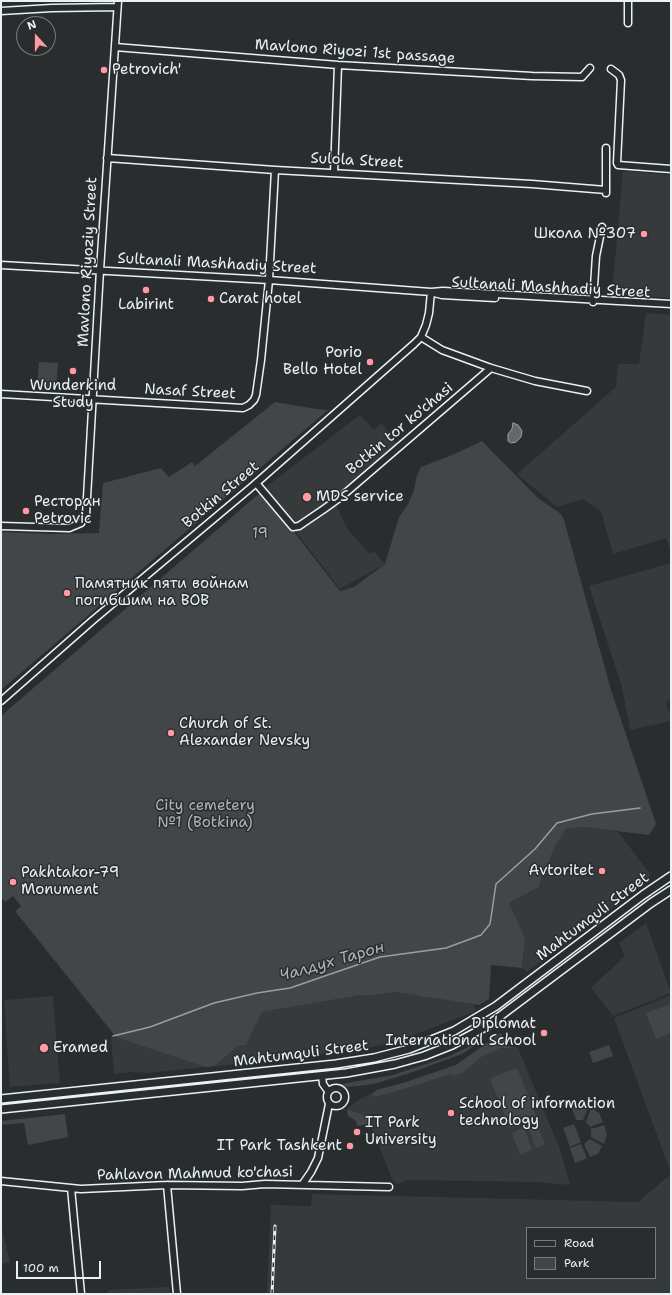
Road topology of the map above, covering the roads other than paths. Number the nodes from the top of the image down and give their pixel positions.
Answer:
1 (628, 1) edge
2 (117, 4) edge
3 (1, 11) edge
4 (628, 22) dead end
5 (115, 48) junction
6 (338, 65) junction
7 (590, 68) dead end
8 (611, 69) dead end
9 (606, 148) dead end
10 (107, 158) junction
11 (671, 168) edge
12 (275, 170) junction
13 (334, 173) junction
14 (602, 227) dead end
15 (1, 265) edge
16 (100, 270) junction
17 (268, 280) junction
18 (431, 292) junction
19 (593, 301) junction
20 (671, 304) edge
21 (671, 307) edge
22 (421, 337) junction
23 (491, 368) junction
24 (587, 391) dead end
25 (1, 394) edge
26 (93, 400) junction
27 (256, 483) junction
28 (1, 526) edge
29 (1, 701) edge
30 (671, 876) edge
31 (671, 890) edge
32 (322, 1076) junction
33 (328, 1091) junction
34 (1, 1099) edge
35 (329, 1104) junction
36 (1, 1109) edge
37 (1, 1181) edge
38 (167, 1185) junction
39 (302, 1185) junction
40 (389, 1187) dead end
41 (71, 1188) junction
42 (81, 1294) edge
43 (177, 1294) edge

1 - 4 street
2 - 3 street
2 - 5 street, Mavlono Riyoziy Street
5 - 6 street, Mavlono Riyozi 1st passage
5 - 10 street, Mavlono Riyoziy Street
6 - 7 street, Mavlono Riyozi 1st passage
6 - 13 street
8 - 11 street
9 - 13 street, Sulola Street
10 - 12 street, Sulola Street
10 - 16 street, Mavlono Riyoziy Street
12 - 13 street, Sulola Street
12 - 17 street, Nasaf Street
14 - 19 street
15 - 16 street, Sultаnali Mashhadiy Street
16 - 17 street, Sultаnali Mashhadiy Street
16 - 26 street, Mavlono Riyoziy Street
17 - 18 street, Sultаnali Mashhadiy Street
17 - 26 street, Nasaf Street
18 - 19 street, Sultаnali Mashhadiy Street
18 - 22 street, Botkin Street
19 - 20 street, Sultаnali Mashhadiy Street
19 - 21 street, Sultаnali Mashhadiy Street
22 - 23 street
22 - 27 street, Botkin Street
23 - 24 street
23 - 27 street, Botkin tor ko'chasi
25 - 26 street, Nasaf Street
26 - 28 street, Mavlono Riyoziy Street
27 - 29 street, Botkin Street
30 - 34 main road, Mahtumquli Street
31 - 32 main road, Mahtumquli Street
32 - 33 street
32 - 36 main road, Mahtumquli Street
33 - 35 street
33 - 35 street
35 - 39 street
37 - 41 street, Pahlavon Mahmud ko'chasi
38 - 39 street, Pahlavon Mahmud ko'chasi
38 - 41 street, Pahlavon Mahmud ko'chasi
38 - 43 street
39 - 40 street, Pahlavon Mahmud ko'chasi
41 - 42 street

